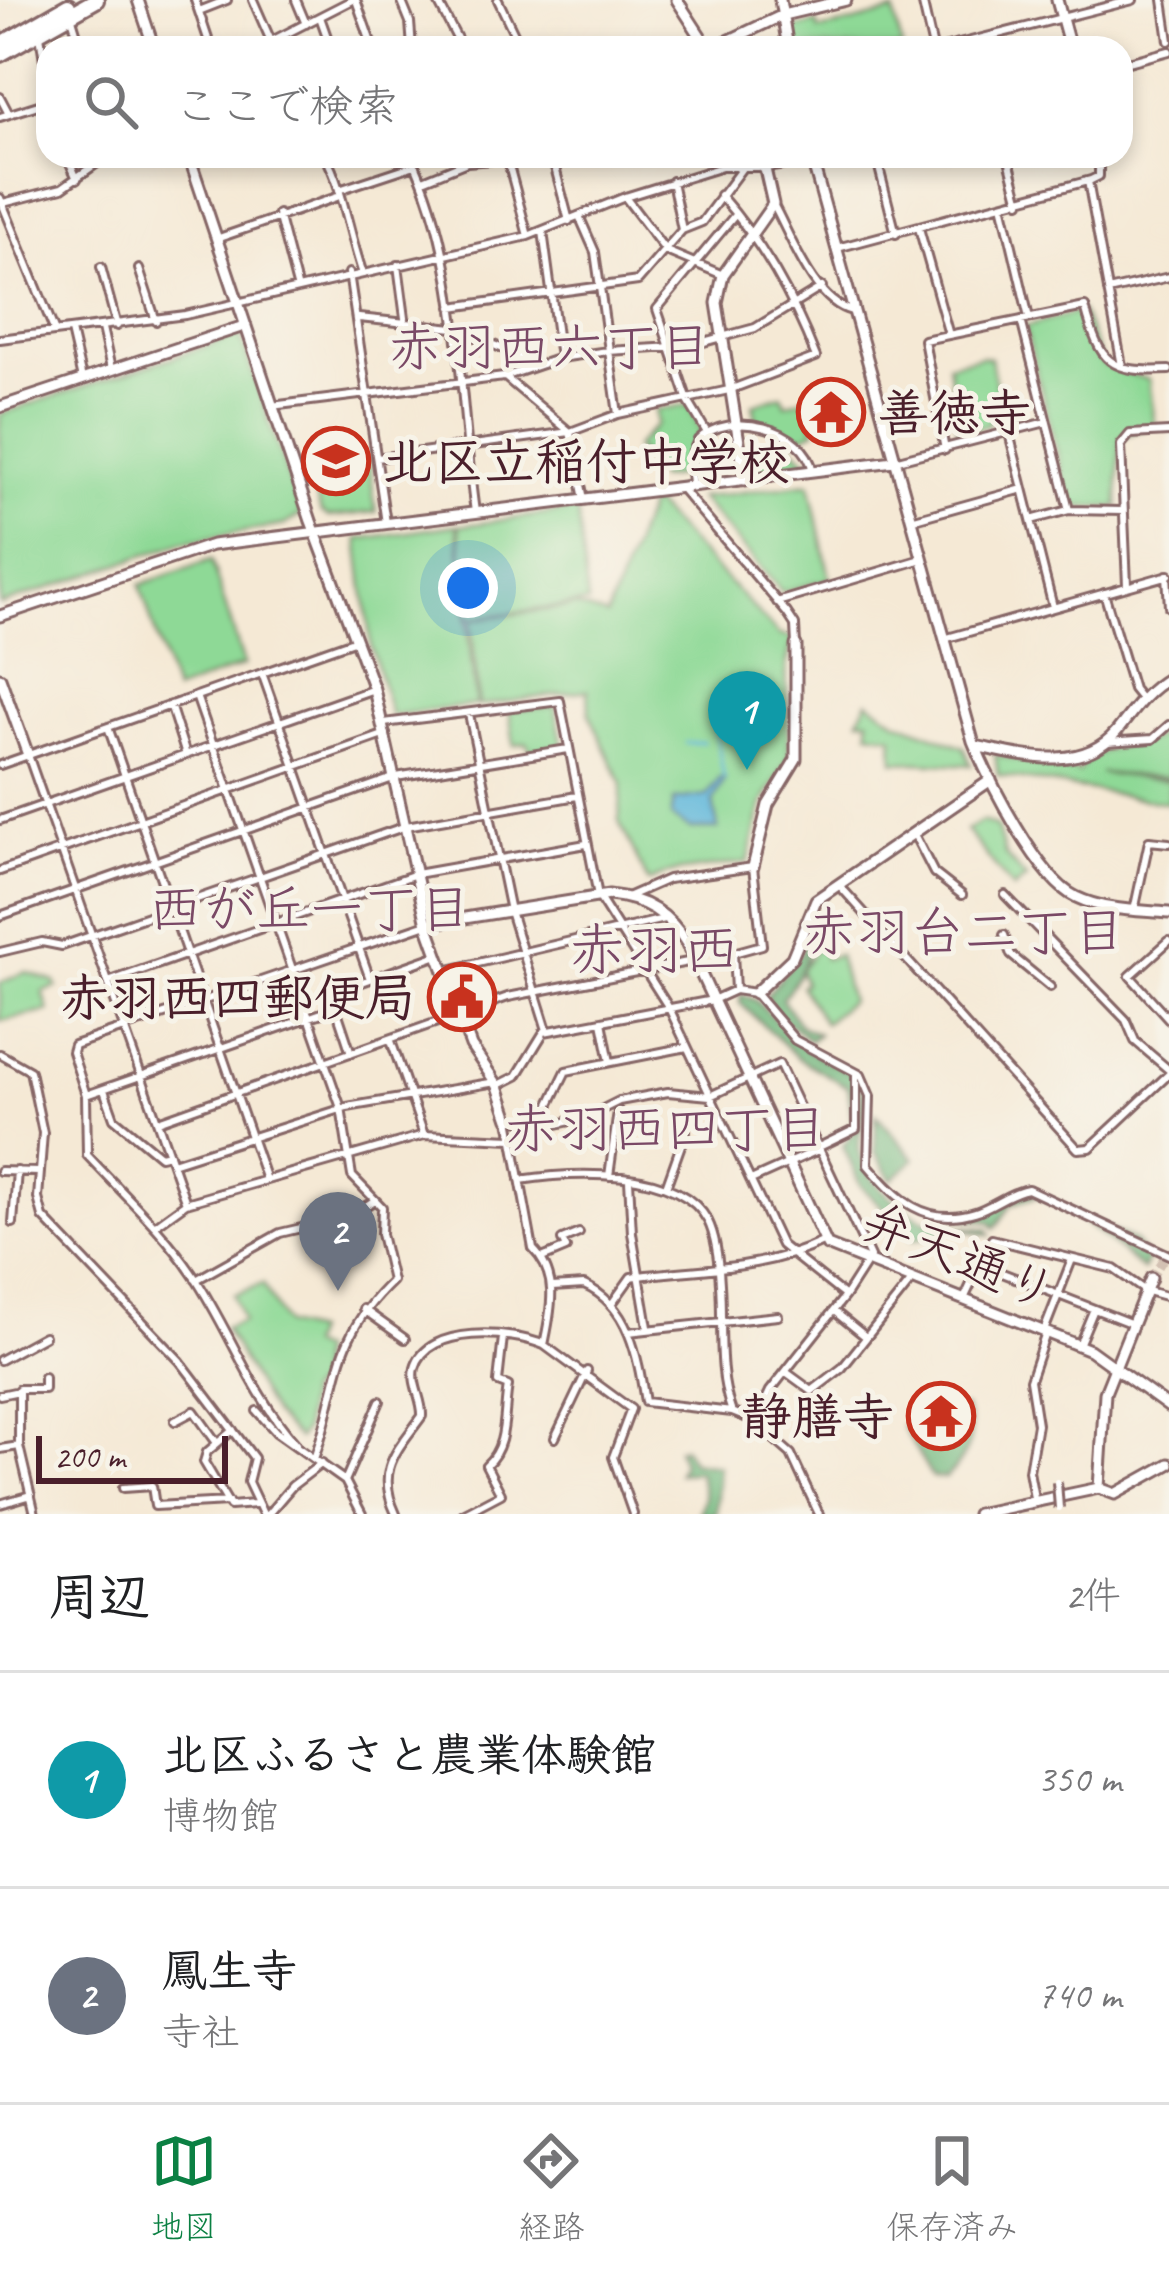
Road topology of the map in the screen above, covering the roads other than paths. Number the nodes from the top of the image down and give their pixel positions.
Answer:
1 (96, 0) edge
2 (138, 0) edge
3 (195, 0) edge
4 (227, 0) edge
5 (253, 0) edge
6 (296, 0) edge
7 (354, 0) edge
8 (401, 0) edge
9 (436, 0) edge
10 (498, 0) edge
11 (677, 0) edge
12 (780, 0) edge
13 (846, 0) edge
14 (922, 0) edge
15 (1057, 0) edge
16 (1133, 0) edge
17 (1163, 0) edge
18 (75, 8) edge
19 (199, 10) junction
20 (783, 15) junction
21 (320, 17) junction
22 (1062, 20) junction
23 (306, 24) junction
24 (40, 34) joint
25 (150, 36) edge
26 (208, 36) edge
27 (269, 36) edge
28 (281, 36) edge
29 (327, 36) edge
30 (368, 36) edge
31 (411, 36) edge
32 (456, 36) edge
33 (515, 36) edge
34 (702, 36) edge
35 (737, 36) edge
36 (786, 36) edge
37 (930, 36) edge
38 (994, 36) edge
39 (1067, 36) edge
40 (1169, 41) edge
41 (0, 45) edge
42 (1169, 51) edge
43 (0, 54) edge
44 (1133, 61) edge
45 (0, 97) edge
46 (36, 106) edge
47 (4, 116) edge
48 (73, 168) edge
49 (91, 168) edge
50 (193, 168) edge
51 (329, 168) edge
52 (395, 168) edge
53 (417, 168) edge
54 (453, 168) edge
55 (510, 168) edge
56 (554, 168) edge
57 (718, 168) edge
58 (742, 168) edge
59 (764, 168) edge
60 (814, 168) edge
61 (879, 168) edge
62 (1011, 168) edge
63 (1099, 168) edge
64 (77, 178) junction
65 (423, 180) junction
66 (672, 180) junction
67 (1088, 181) junction
68 (337, 194) junction
69 (720, 195) junction
70 (625, 197) junction
71 (1, 201) edge
72 (1020, 202) junction
73 (773, 204) junction
74 (1003, 208) junction
75 (278, 214) junction
76 (736, 214) junction
77 (579, 216) junction
78 (569, 221) junction
79 (920, 228) junction
80 (682, 230) junction
81 (543, 231) junction
82 (752, 232) junction
83 (528, 236) junction
84 (896, 236) junction
85 (216, 239) junction
86 (837, 248) junction
87 (667, 251) junction
88 (441, 257) junction
89 (694, 262) junction
90 (398, 265) junction
91 (101, 267) dead end
92 (139, 268) dead end
93 (362, 271) junction
94 (350, 273) junction
95 (723, 275) junction
96 (1169, 277) edge
97 (599, 286) junction
98 (297, 287) junction
99 (822, 287) junction
100 (1108, 291) junction
101 (551, 293) junction
102 (237, 303) junction
103 (795, 304) junction
104 (452, 307) junction
105 (851, 311) junction
106 (359, 317) junction
107 (405, 318) junction
108 (1025, 319) junction
109 (156, 321) junction
110 (118, 326) junction
111 (244, 326) junction
112 (102, 328) junction
113 (454, 328) junction
114 (71, 331) junction
115 (55, 332) junction
116 (949, 335) junction
117 (721, 336) junction
118 (0, 339) edge
119 (669, 346) junction
120 (608, 351) junction
121 (560, 358) junction
122 (538, 364) junction
123 (111, 368) junction
124 (1123, 368) junction
125 (1169, 370) edge
126 (504, 377) junction
127 (82, 379) junction
128 (458, 383) junction
129 (729, 390) junction
130 (369, 394) junction
131 (688, 401) junction
132 (271, 406) junction
133 (0, 407) edge
134 (618, 414) junction
135 (1046, 422) junction
136 (735, 425) junction
137 (706, 431) junction
138 (570, 432) junction
139 (1169, 432) edge
140 (1009, 433) junction
141 (466, 444) junction
142 (945, 450) junction
143 (377, 458) junction
144 (894, 461) junction
145 (813, 472) junction
146 (745, 480) junction
147 (693, 485) junction
148 (680, 487) junction
149 (1022, 489) junction
150 (584, 499) junction
151 (1069, 510) junction
152 (1124, 511) junction
153 (475, 512) junction
154 (911, 520) junction
155 (1031, 520) junction
156 (386, 523) junction
157 (315, 532) junction
158 (922, 560) junction
159 (1168, 575) edge
160 (1127, 586) junction
161 (1104, 593) junction
162 (778, 602) junction
163 (1053, 607) junction
164 (1169, 607) edge
165 (0, 616) edge
166 (944, 639) junction
167 (356, 640) junction
168 (796, 645) joint
169 (262, 673) junction
170 (0, 678) edge
171 (1169, 679) edge
172 (374, 688) junction
173 (196, 696) junction
174 (1141, 699) junction
175 (170, 705) junction
176 (469, 713) junction
177 (279, 722) junction
178 (1169, 725) edge
179 (108, 727) junction
180 (385, 729) junction
181 (1106, 742) junction
182 (214, 746) junction
183 (975, 746) junction
184 (568, 748) junction
185 (28, 755) junction
186 (186, 755) junction
187 (478, 763) junction
188 (0, 765) edge
189 (295, 767) junction
190 (125, 776) junction
191 (396, 777) junction
192 (991, 780) junction
193 (230, 790) junction
194 (577, 796) junction
195 (46, 804) junction
196 (309, 807) junction
197 (489, 811) junction
198 (0, 820) edge
199 (140, 822) junction
200 (406, 826) junction
201 (243, 832) junction
202 (916, 838) dead end
203 (1169, 843) edge
204 (586, 844) junction
205 (62, 849) junction
206 (325, 854) junction
207 (499, 859) junction
208 (154, 861) junction
209 (754, 867) junction
210 (0, 871) edge
211 (416, 874) junction
212 (259, 877) junction
213 (839, 884) junction
214 (75, 889) junction
215 (1005, 895) dead end
216 (598, 896) junction
217 (962, 896) dead end
218 (627, 897) junction
219 (342, 900) junction
220 (171, 907) junction
221 (510, 910) junction
222 (1134, 911) junction
223 (1169, 913) edge
224 (0, 916) edge
225 (668, 918) junction
226 (276, 923) junction
227 (427, 924) junction
228 (621, 932) junction
229 (92, 935) junction
230 (1004, 935) dead end
231 (1169, 941) edge
232 (358, 948) junction
233 (0, 952) edge
234 (523, 952) junction
235 (187, 954) junction
236 (438, 955) junction
237 (694, 961) junction
238 (293, 971) junction
239 (444, 971) junction
240 (646, 971) junction
241 (370, 979) junction
242 (108, 982) junction
243 (1050, 987) dead end
244 (735, 990) junction
245 (536, 992) junction
246 (755, 993) junction
247 (713, 1000) junction
248 (204, 1002) junction
249 (336, 1008) junction
250 (669, 1008) junction
251 (460, 1016) junction
252 (309, 1018) junction
253 (1169, 1018) edge
254 (602, 1022) junction
255 (125, 1029) junction
256 (548, 1032) junction
257 (391, 1041) junction
258 (687, 1047) junction
259 (220, 1048) junction
260 (0, 1054) edge
261 (352, 1054) junction
262 (610, 1062) junction
263 (325, 1063) junction
264 (856, 1071) junction
265 (1169, 1072) edge
266 (141, 1076) junction
267 (748, 1079) junction
268 (497, 1084) junction
269 (104, 1089) junction
270 (236, 1094) junction
271 (410, 1094) junction
272 (86, 1095) junction
273 (710, 1096) junction
274 (341, 1108) junction
275 (548, 1108) dead end
276 (618, 1111) dead end
277 (509, 1119) junction
278 (158, 1121) junction
279 (686, 1131) dead end
280 (424, 1135) junction
281 (251, 1136) junction
282 (512, 1139) junction
283 (818, 1149) junction
284 (169, 1154) junction
285 (349, 1160) junction
286 (172, 1163) junction
287 (788, 1163) junction
288 (0, 1171) edge
289 (17, 1172) junction
290 (39, 1172) junction
291 (609, 1176) junction
292 (266, 1180) junction
293 (520, 1180) junction
294 (629, 1180) junction
295 (751, 1180) junction
296 (666, 1186) junction
297 (372, 1202) junction
298 (186, 1203) junction
299 (13, 1223) dead end
300 (157, 1224) junction
301 (311, 1225) junction
302 (579, 1234) dead end
303 (825, 1241) junction
304 (314, 1244) dead end
305 (1169, 1255) edge
306 (794, 1256) junction
307 (542, 1258) junction
308 (1072, 1261) junction
309 (870, 1262) junction
310 (982, 1265) junction
311 (718, 1270) junction
312 (642, 1275) junction
313 (1151, 1278) tunnel mouth
314 (913, 1279) junction
315 (196, 1280) junction
316 (552, 1287) junction
317 (1144, 1290) junction
318 (1058, 1294) junction
319 (845, 1296) junction
320 (1169, 1297) edge
321 (964, 1298) junction
322 (610, 1305) junction
323 (1094, 1308) junction
324 (363, 1310) junction
325 (834, 1311) junction
326 (778, 1316) dead end
327 (721, 1320) junction
328 (1130, 1323) junction
329 (648, 1328) junction
330 (628, 1332) junction
331 (1045, 1332) junction
332 (44, 1336) dead end
333 (503, 1337) junction
334 (866, 1337) junction
335 (405, 1339) dead end
336 (544, 1345) junction
337 (1079, 1345) junction
338 (0, 1360) edge
339 (1115, 1363) junction
340 (587, 1371) junction
341 (786, 1372) junction
342 (44, 1377) dead end
343 (19, 1391) junction
344 (0, 1395) edge
345 (380, 1401) dead end
346 (1169, 1407) edge
347 (257, 1411) dead end
348 (732, 1412) junction
349 (175, 1420) dead end
350 (755, 1423) junction
351 (233, 1430) junction
352 (555, 1438) dead end
353 (217, 1443) junction
354 (296, 1444) junction
355 (19, 1445) junction
356 (0, 1449) edge
357 (315, 1456) junction
358 (323, 1462) junction
359 (1169, 1464) edge
360 (346, 1481) junction
361 (1057, 1482) dead end
362 (123, 1488) dead end
363 (1099, 1488) junction
364 (31, 1495) junction
365 (1038, 1498) junction
366 (228, 1502) junction
367 (0, 1504) edge
368 (254, 1504) junction
369 (1059, 1508) dead end
370 (35, 1514) edge
371 (266, 1514) edge
372 (362, 1514) edge
373 (396, 1514) edge
374 (463, 1514) edge
375 (633, 1514) edge
376 (819, 1514) edge
377 (977, 1514) edge
378 (1045, 1514) edge

1 - 18 highway
2 - 25 street
3 - 19 street
4 - 19 street
5 - 27 street
6 - 23 street
7 - 21 street
7 - 30 street
8 - 31 street
9 - 32 street
10 - 33 street
11 - 34 street
12 - 20 street
13 - 20 street
14 - 37 street
15 - 22 street
16 - 22 street
17 - 40 street
18 - 24 highway
18 - 41 highway
19 - 26 street
20 - 35 street
20 - 36 street
21 - 23 street
21 - 29 street
22 - 38 street
22 - 39 street
23 - 28 street
24 - 43 highway
42 - 44 street
45 - 47 street
46 - 47 street
48 - 64 street
49 - 64 street
50 - 85 street
51 - 68 street
52 - 68 street
53 - 65 street
54 - 65 street
55 - 83 street
56 - 78 street
57 - 66 street
58 - 69 street
59 - 73 street
60 - 86 street
61 - 84 street
62 - 72 street
63 - 67 street
64 - 71 street
65 - 88 street
66 - 70 street
66 - 80 street
67 - 72 street
67 - 100 street
68 - 75 street
68 - 93 street
69 - 76 street
69 - 80 street
70 - 77 street
70 - 87 street
71 - 115 street
72 - 74 street
73 - 82 street
73 - 99 street
74 - 79 street
74 - 108 street
75 - 85 street
75 - 98 street
76 - 82 street
76 - 89 street
77 - 78 street
77 - 97 street
78 - 81 street
79 - 84 street
79 - 116 street
80 - 87 street
81 - 83 street
81 - 101 street
82 - 95 street
82 - 103 street
83 - 88 street
84 - 86 street
85 - 102 street
86 - 105 street
87 - 89 street
87 - 97 street
88 - 90 street
88 - 104 street
89 - 95 street
89 - 119 street
90 - 93 street
90 - 107 street
91 - 110 street
92 - 109 street
93 - 94 street
94 - 98 street
94 - 106 street
95 - 117 street
96 - 100 street
97 - 101 street
97 - 120 street
98 - 102 street
99 - 103 street
99 - 105 street
100 - 124 street
101 - 104 street
101 - 121 street
102 - 109 street
102 - 111 street
103 - 117 street
103 - 129 street
104 - 113 street
105 - 144 street
106 - 107 street
106 - 130 street
107 - 113 street
108 - 116 street
108 - 124 street
108 - 135 street
109 - 110 street
110 - 112 street
111 - 123 street
111 - 132 street
112 - 114 street
112 - 123 street
113 - 122 street
113 - 128 street
114 - 115 street
114 - 127 street
115 - 118 street
116 - 142 street
117 - 119 street
117 - 129 street
119 - 120 street
119 - 131 street
120 - 121 street
120 - 134 street
121 - 122 street
122 - 126 street
123 - 127 street
124 - 125 street
126 - 128 street
126 - 138 street
127 - 133 street
128 - 130 street
128 - 141 street
129 - 131 street
129 - 136 street
130 - 132 street
130 - 143 street
131 - 134 street
131 - 137 street
132 - 157 street
134 - 138 street
135 - 140 street
135 - 151 street
136 - 137 street
136 - 145 street
136 - 146 street
137 - 147 street
138 - 141 street
138 - 150 street
139 - 152 street
140 - 142 street
140 - 149 street
141 - 143 street
141 - 153 street
142 - 144 street
143 - 156 street
144 - 145 street
144 - 154 street
145 - 146 street
146 - 147 street
147 - 148 street
148 - 150 street
148 - 162 street
149 - 154 street
149 - 155 street
150 - 153 street
151 - 152 street
151 - 155 street
152 - 160 street
153 - 156 street
154 - 158 street
155 - 163 street
156 - 157 street
157 - 165 street
157 - 167 street
158 - 162 street
158 - 166 street
159 - 160 street
159 - 164 street
160 - 161 street
161 - 163 street
161 - 174 street
162 - 168 street
163 - 166 street
166 - 183 street
167 - 169 street
167 - 172 street
168 - 209 street
169 - 173 street
169 - 177 street
170 - 185 street
171 - 174 street
172 - 177 street
172 - 180 street
173 - 175 street
173 - 182 street
174 - 181 street
175 - 179 street
175 - 186 street
176 - 180 street
176 - 184 street
176 - 187 street
177 - 182 street
177 - 189 street
178 - 181 street
179 - 185 street
179 - 190 street
180 - 189 street
180 - 191 street
181 - 183 street
182 - 186 street
182 - 193 street
183 - 192 street
184 - 187 street
184 - 194 street
185 - 188 street
185 - 195 street
186 - 190 street
187 - 191 street
187 - 197 street
189 - 193 street
189 - 196 street
190 - 195 street
190 - 199 street
191 - 196 street
191 - 200 street
192 - 213 street
192 - 222 street
193 - 199 street
193 - 201 street
194 - 197 street
194 - 204 street
195 - 198 street
195 - 205 street
196 - 201 street
196 - 206 street
197 - 200 street
197 - 207 street
199 - 205 street
199 - 208 street
200 - 206 street
200 - 211 street
201 - 208 street
201 - 212 street
202 - 217 street
203 - 222 street
204 - 207 street
204 - 216 street
205 - 210 street
205 - 214 street
206 - 212 street
206 - 219 street
207 - 211 street
207 - 221 street
208 - 214 street
208 - 220 street
209 - 218 street
209 - 244 street
211 - 219 street
211 - 227 street
212 - 220 street
212 - 226 street
213 - 246 street
213 - 265 street
214 - 224 street
214 - 229 street
215 - 265 street
216 - 218 street
216 - 221 street
216 - 228 street
218 - 225 street
219 - 226 street
219 - 232 street
220 - 229 street
220 - 235 street
221 - 227 street
221 - 234 street
222 - 223 street
225 - 228 street
225 - 237 street, 弁天通り
226 - 235 street
226 - 238 street
227 - 232 street
227 - 236 street
228 - 234 street
228 - 240 street
229 - 233 street
229 - 242 street
230 - 243 street
231 - 253 street
232 - 238 street
232 - 241 street
234 - 239 street
234 - 245 street
235 - 242 street
235 - 248 street
236 - 239 street
236 - 241 street
237 - 240 street
237 - 247 street, 弁天通り
238 - 248 street
238 - 252 street
239 - 251 street
240 - 245 street
240 - 250 street
241 - 249 street
242 - 255 street
244 - 246 street
244 - 247 street
245 - 251 street
245 - 256 street
246 - 264 street
247 - 250 street
247 - 267 street, 弁天通り
248 - 255 street
248 - 259 street
249 - 252 street
249 - 261 street
250 - 254 street
250 - 258 street
251 - 257 street
251 - 268 street
252 - 259 street
252 - 263 street
254 - 256 street
254 - 262 street
255 - 266 street
255 - 272 street
256 - 268 street
257 - 261 street
257 - 271 street
258 - 262 street
258 - 273 street
259 - 266 street
259 - 270 street
260 - 290 street
261 - 263 street
262 - 275 street
263 - 270 street
263 - 274 street
264 - 283 street
264 - 305 street
266 - 269 street
266 - 278 street
267 - 273 street
267 - 283 street
267 - 287 street, 弁天通り
268 - 271 street
268 - 277 street
269 - 272 street
269 - 284 street
270 - 278 street
270 - 281 street
271 - 274 street
271 - 280 street
272 - 300 street
273 - 277 street
273 - 295 street
274 - 281 street
274 - 285 street
276 - 291 street
277 - 282 street
278 - 284 street
279 - 296 street
280 - 282 street
280 - 285 street
281 - 286 street
281 - 292 street
282 - 293 street
283 - 287 street
283 - 309 street
284 - 286 street
285 - 292 street
285 - 297 street
286 - 298 street
287 - 295 street
287 - 303 street, 弁天通り
288 - 289 street
289 - 290 street
289 - 299 street
290 - 351 street
291 - 293 street
291 - 294 street
292 - 298 street
293 - 307 street
294 - 296 street
294 - 312 street
295 - 306 street
296 - 311 street
297 - 301 street
297 - 324 street
298 - 300 street
300 - 315 street
301 - 304 street
301 - 315 street
302 - 307 street
303 - 306 street
303 - 309 street, 弁天通り
306 - 311 street
306 - 319 street
307 - 316 street
308 - 310 street
308 - 317 street
308 - 318 street
309 - 314 street, 弁天通り
309 - 319 street
310 - 318 street
310 - 321 street
311 - 312 street
311 - 327 street
312 - 322 street
312 - 329 street
313 - 317 street
314 - 321 street, 弁天通り
314 - 334 street
315 - 354 street
316 - 322 street
316 - 336 street
317 - 320 street
317 - 328 street
318 - 323 street
318 - 331 street
319 - 325 street
321 - 331 street, 弁天通り
322 - 330 street
323 - 328 street
323 - 337 street
324 - 335 street
324 - 357 street
325 - 334 street
325 - 341 street
326 - 327 street
327 - 329 street
327 - 348 street
328 - 339 street
329 - 330 street
330 - 348 street
331 - 337 street, 弁天通り
331 - 365 street
332 - 338 street
333 - 336 street
333 - 373 street
333 - 374 street
334 - 341 street
336 - 340 street
337 - 339 street, 弁天通り
339 - 346 street, 弁天通り
339 - 363 street
340 - 352 street
340 - 375 street
341 - 350 street
342 - 343 street
343 - 344 street
343 - 355 street
345 - 360 street
347 - 354 street
348 - 350 street
349 - 353 street
350 - 376 street
351 - 353 street
351 - 368 street
353 - 366 street
354 - 357 street
355 - 356 street
355 - 364 street
357 - 358 street
358 - 360 street
358 - 371 street
359 - 363 street
360 - 372 street
361 - 369 street, bridge
362 - 366 street
363 - 365 street
364 - 367 street
364 - 370 street
365 - 377 street
365 - 378 street
366 - 368 street
368 - 371 street

